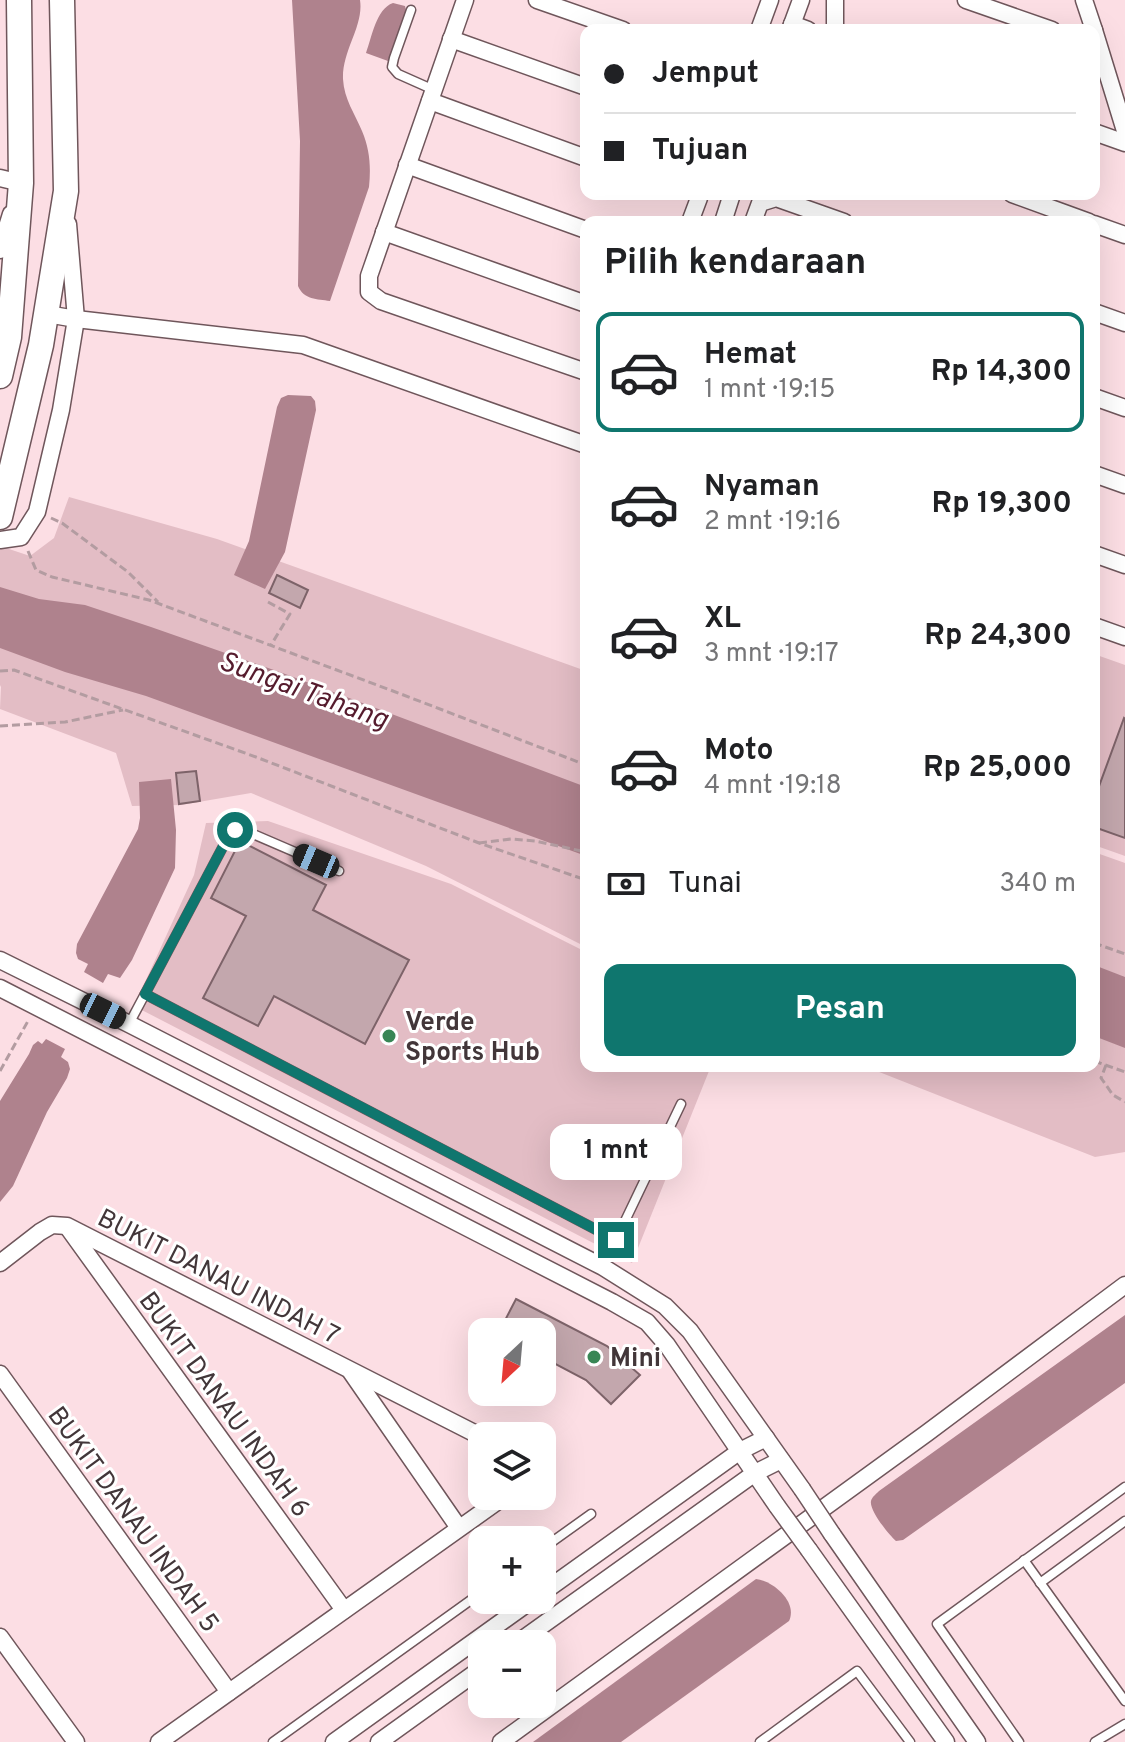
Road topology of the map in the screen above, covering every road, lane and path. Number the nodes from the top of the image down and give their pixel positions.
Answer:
1 (19, 0) edge
2 (62, 0) edge
3 (465, 0) edge
4 (537, 0) edge
5 (801, 0) edge
6 (835, 0) edge
7 (966, 0) edge
8 (1084, 0) edge
9 (767, 1) edge
10 (411, 10) dead end
11 (606, 24) edge
12 (761, 24) edge
13 (798, 24) edge
14 (835, 24) edge
15 (1035, 24) edge
16 (1091, 24) edge
17 (451, 39) junction
18 (1100, 54) edge
19 (580, 85) edge
20 (432, 96) junction
21 (1125, 131) edge
22 (1100, 134) edge
23 (1125, 143) edge
24 (580, 156) edge
25 (407, 165) junction
26 (10, 181) edge
27 (66, 191) junction
28 (770, 200) edge
29 (782, 200) edge
30 (1029, 200) edge
31 (755, 216) edge
32 (827, 216) edge
33 (1073, 216) edge
34 (1100, 226) edge
35 (580, 228) edge
36 (384, 232) junction
37 (1125, 235) edge
38 (0, 250) edge
39 (580, 302) edge
40 (47, 314) junction
41 (1100, 314) edge
42 (76, 319) junction
43 (1125, 323) edge
44 (580, 370) edge
45 (0, 376) edge
46 (1100, 399) edge
47 (1125, 408) edge
48 (580, 443) edge
49 (1100, 476) edge
50 (1125, 485) edge
51 (37, 512) junction
52 (0, 517) edge
53 (21, 537) junction
54 (0, 540) edge
55 (1100, 556) edge
56 (1125, 565) edge
57 (268, 602) dead end
58 (161, 604) junction
59 (1100, 628) edge
60 (1125, 637) edge
61 (271, 645) junction
62 (0, 671) edge
63 (125, 710) junction
64 (0, 726) edge
65 (580, 763) edge
66 (479, 843) junction
67 (580, 851) edge
68 (339, 871) dead end
69 (580, 878) edge
70 (1100, 945) edge
71 (1125, 954) edge
72 (0, 960) edge
73 (0, 988) edge
74 (145, 994) junction
75 (36, 1007) junction
76 (129, 1024) junction
77 (1100, 1063) edge
78 (1106, 1065) junction
79 (0, 1071) edge
80 (1125, 1072) edge
81 (1125, 1102) edge
82 (681, 1104) dead end
83 (67, 1226) junction
84 (616, 1240) junction
85 (0, 1263) edge
86 (603, 1267) junction
87 (1125, 1285) edge
88 (349, 1369) junction
89 (0, 1374) edge
90 (468, 1430) edge
91 (766, 1438) junction
92 (740, 1451) junction
93 (781, 1460) junction
94 (755, 1473) junction
95 (1125, 1487) edge
96 (485, 1510) edge
97 (591, 1514) dead end
98 (1125, 1521) edge
99 (459, 1528) junction
100 (556, 1539) edge
101 (1024, 1560) junction
102 (556, 1583) edge
103 (1040, 1583) junction
104 (468, 1602) edge
105 (344, 1610) junction
106 (512, 1614) edge
107 (536, 1630) edge
108 (0, 1637) edge
109 (468, 1678) edge
110 (229, 1692) junction
111 (1125, 1701) edge
112 (1125, 1724) edge
113 (774, 1738) edge
114 (76, 1742) edge
115 (159, 1742) edge
116 (273, 1742) edge
117 (334, 1742) edge
118 (379, 1742) edge
119 (501, 1742) edge
120 (760, 1742) edge
121 (910, 1742) edge
122 (946, 1742) edge
123 (977, 1742) edge
124 (1019, 1742) edge
125 (1095, 1742) edge

1 - 26 main road
2 - 27 main road
3 - 17 street
4 - 11 street
5 - 13 street
6 - 14 street
7 - 15 street
8 - 16 street
9 - 12 street
10 - 20 lane
17 - 19 street
17 - 20 street
18 - 21 street
20 - 24 street
20 - 25 street
22 - 23 street
25 - 35 street
25 - 36 street
26 - 38 street
26 - 45 main road
27 - 40 main road
27 - 42 street
28 - 31 street
29 - 32 street
30 - 33 street
34 - 37 street
36 - 39 street
36 - 44 street
40 - 42 street
40 - 52 main road
41 - 43 street
42 - 48 street
42 - 51 street
46 - 47 street
49 - 50 street
51 - 53 street
51 - 58 path
53 - 54 street
53 - 58 path
55 - 56 street
57 - 61 path
58 - 61 path
59 - 60 street
61 - 65 path
62 - 63 path
63 - 64 path
63 - 66 path
66 - 67 path
66 - 69 path
68 - 74 lane
70 - 71 path
72 - 76 street
73 - 75 street
74 - 76 lane
74 - 84 lane
75 - 79 path
75 - 92 street
76 - 86 street
77 - 78 path
78 - 80 path
78 - 81 path
82 - 84 lane
83 - 85 street
83 - 88 street, BUKIT DANAU INDAH 7
83 - 105 street, BUKIT DANAU INDAH 6
84 - 86 lane
86 - 91 street
87 - 119 street
88 - 90 street, BUKIT DANAU INDAH 7
88 - 99 street, BUKIT DANAU INDAH 7
89 - 110 street, BUKIT DANAU INDAH 5
91 - 92 street
91 - 93 street
92 - 94 street
92 - 102 street
93 - 94 street
93 - 123 street, bridge
94 - 107 street
94 - 122 street, bridge
95 - 101 lane
96 - 99 street
97 - 100 lane
98 - 103 lane
99 - 105 street
101 - 103 lane
101 - 124 lane
103 - 111 lane
104 - 116 lane
105 - 110 street
106 - 117 street
108 - 114 street
109 - 118 street
110 - 115 street
112 - 125 lane
113 - 120 lane
113 - 121 lane

